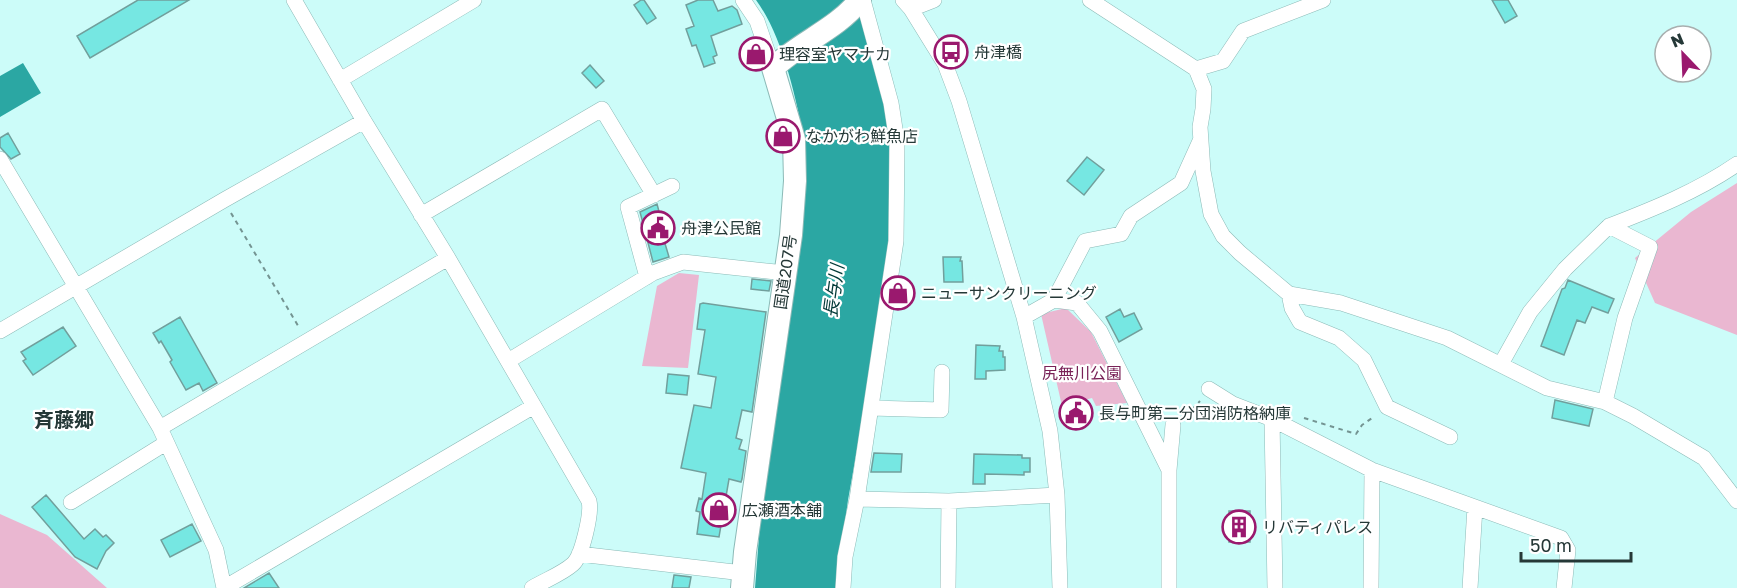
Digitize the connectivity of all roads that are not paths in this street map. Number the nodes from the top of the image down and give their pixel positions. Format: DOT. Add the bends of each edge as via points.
graph roads {
  1 [pos="294,0"];
  2 [pos="474,0"];
  3 [pos="743,0"];
  4 [pos="933,0"];
  5 [pos="1090,0"];
  6 [pos="1323,0"];
  7 [pos="859,2"];
  8 [pos="907,4"];
  9 [pos="776,65"];
  10 [pos="1196,69"];
  11 [pos="340,80"];
  12 [pos="364,121"];
  13 [pos="1201,138"];
  14 [pos="0,159"];
  15 [pos="1737,164"];
  16 [pos="672,186"];
  17 [pos="654,195"];
  18 [pos="422,214"];
  19 [pos="1609,226"];
  20 [pos="448,258"];
  21 [pos="785,273"];
  22 [pos="647,277"];
  23 [pos="76,288"];
  24 [pos="1289,294"];
  25 [pos="1054,300"];
  26 [pos="1024,317"];
  27 [pos="0,331"];
  28 [pos="508,361"];
  29 [pos="1501,364"];
  30 [pos="942,372"];
  31 [pos="1209,389"];
  32 [pos="1605,402"];
  33 [pos="534,406"];
  34 [pos="871,408"];
  35 [pos="1272,419"];
  36 [pos="1173,425"];
  37 [pos="160,428"];
  38 [pos="1450,437"];
  39 [pos="166,443"];
  40 [pos="1169,470"];
  41 [pos="1372,470"];
  42 [pos="1057,495"];
  43 [pos="857,499"];
  44 [pos="949,501"];
  45 [pos="1737,501"];
  46 [pos="72,502"];
  47 [pos="1475,507"];
  48 [pos="579,554"];
  49 [pos="743,580"];
  50 [pos="541,586"];
  51 [pos="224,588"];
  52 [pos="843,588"];
  53 [pos="948,588"];
  54 [pos="1060,588"];
  55 [pos="1169,588"];
  56 [pos="1275,588"];
  57 [pos="1371,588"];
  58 [pos="1470,588"];
  59 [pos="1564,588"];
  1 -- 11 [label="street"];
  2 -- 11 [label="street"];
  3 -- 9 [label="street"];
  4 -- 8 [label="street"];
  5 -- 10 [label="street"];
  6 -- 10 [label="street" via="1243,31 1223,61"];
  7 -- 9 [label="highway" via="837,23"];
  7 -- 34 [label="street" via="891,103 897,142 896,241"];
  8 -- 26 [label="street" via="945,64 959,101"];
  9 -- 21 [label="highway, 国道207号" via="794,139 795,181"];
  10 -- 13 [label="street" via="1204,89"];
  11 -- 12 [label="street"];
  12 -- 18 [label="street"];
  12 -- 23 [label="street"];
  13 -- 24 [label="street" via="1211,214 1222,236"];
  13 -- 25 [label="street" via="1181,183 1131,216 1121,234 1085,241"];
  14 -- 23 [label="street"];
  15 -- 19 [label="street" via="1654,208"];
  16 -- 17 [label="street"];
  17 -- 18 [label="street" via="602,109"];
  17 -- 22 [label="street" via="628,207"];
  18 -- 20 [label="street"];
  19 -- 29 [label="street" via="1565,269 1530,312"];
  19 -- 32 [label="street" via="1650,248 1625,318"];
  20 -- 28 [label="street"];
  20 -- 37 [label="street"];
  21 -- 22 [label="street" via="683,262"];
  21 -- 49 [label="highway, 国道207号"];
  22 -- 28 [label="street"];
  23 -- 27 [label="street"];
  23 -- 37 [label="street"];
  24 -- 29 [label="street" via="1341,303 1447,338"];
  24 -- 38 [label="street" via="1300,322 1339,338 1364,360 1387,407"];
  25 -- 26 [label="street"];
  25 -- 40 [label="street" via="1077,303 1100,331"];
  26 -- 42 [label="street" via="1050,431"];
  28 -- 33 [label="street"];
  29 -- 32 [label="street" via="1547,388"];
  30 -- 34 [label="street" via="941,410"];
  31 -- 35 [label="street" via="1233,404"];
  32 -- 45 [label="street" via="1704,458"];
  33 -- 48 [label="street" via="589,501 591,508"];
  33 -- 51 [label="street"];
  34 -- 43 [label="street"];
  35 -- 41 [label="street"];
  35 -- 56 [label="street"];
  36 -- 40 [label="street"];
  37 -- 39 [label="street"];
  39 -- 46 [label="street"];
  39 -- 51 [label="street" via="216,550"];
  40 -- 55 [label="street"];
  41 -- 47 [label="street"];
  41 -- 57 [label="street"];
  42 -- 44 [label="street"];
  42 -- 54 [label="street"];
  43 -- 44 [label="street"];
  43 -- 52 [label="street"];
  44 -- 53 [label="street"];
  47 -- 58 [label="street"];
  47 -- 59 [label="street" via="1561,538 1568,550"];
  48 -- 49 [label="street"];
  48 -- 50 [label="street" via="575,563"];
}
